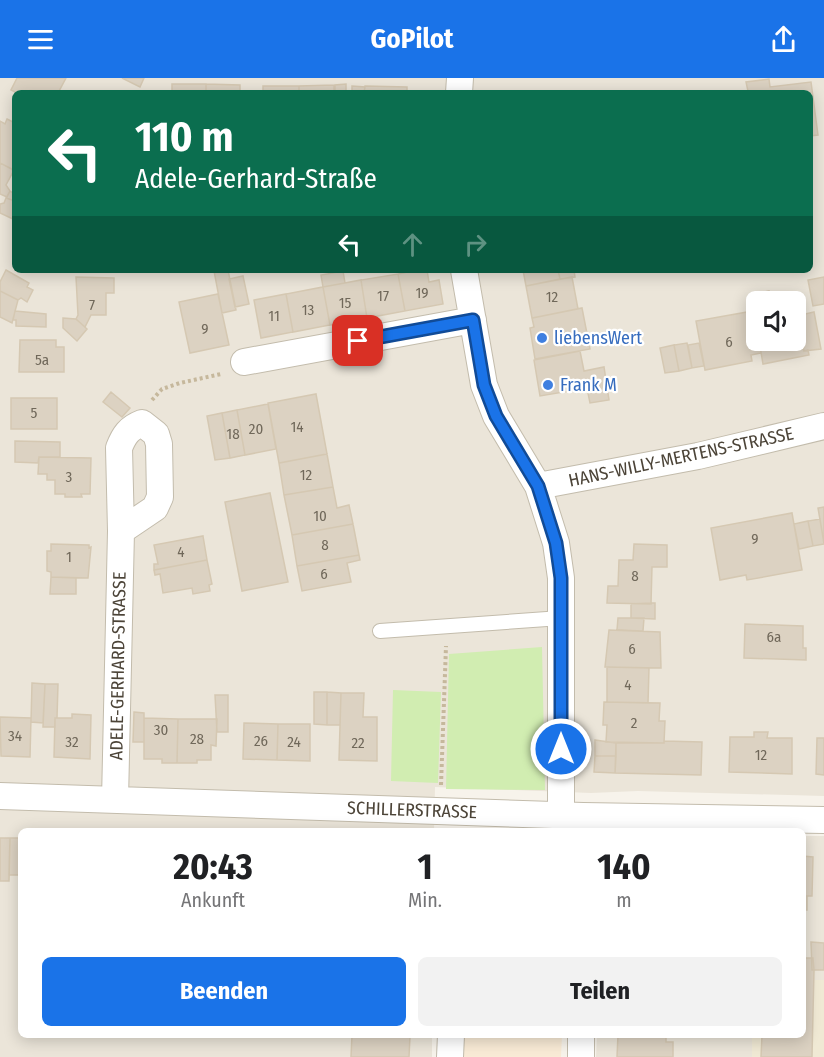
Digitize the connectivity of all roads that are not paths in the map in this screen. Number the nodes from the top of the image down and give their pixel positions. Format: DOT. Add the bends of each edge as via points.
graph roads {
  1 [pos="465,273"];
  2 [pos="473,320"];
  3 [pos="244,362"];
  4 [pos="824,426"];
  5 [pos="538,486"];
  6 [pos="121,531"];
  7 [pos="561,618"];
  8 [pos="380,631"];
  9 [pos="0,796"];
  10 [pos="115,800"];
  11 [pos="451,817"];
  12 [pos="824,820"];
  13 [pos="576,821"];
  14 [pos="451,1038"];
  15 [pos="581,1038"];
  16 [pos="450,1057"];
  17 [pos="581,1057"];
  1 -- 2 [label="street"];
  2 -- 3 [label="street"];
  2 -- 5 [label="street" via="484,385 496,416"];
  4 -- 5 [label="street, HANS-WILLY-MERTENS-STRASSE" via="698,456"];
  5 -- 7 [label="street" via="556,543"];
  6 -- 6 [label="street, ADELE-GERHARD-STRASSE" via="120,448 129,430 142,423 156,434 159,444 160,497 155,508"];
  6 -- 10 [label="street, ADELE-GERHARD-STRASSE"];
  7 -- 8 [label="lane"];
  7 -- 13 [label="street"];
  9 -- 10 [label="street, SCHILLERSTRASSE"];
  10 -- 11 [label="street, SCHILLERSTRASSE"];
  11 -- 13 [label="street, SCHILLERSTRASSE"];
  12 -- 13 [label="street, SCHILLERSTRASSE"];
  14 -- 16 [label="street"];
  15 -- 17 [label="street"];
}
